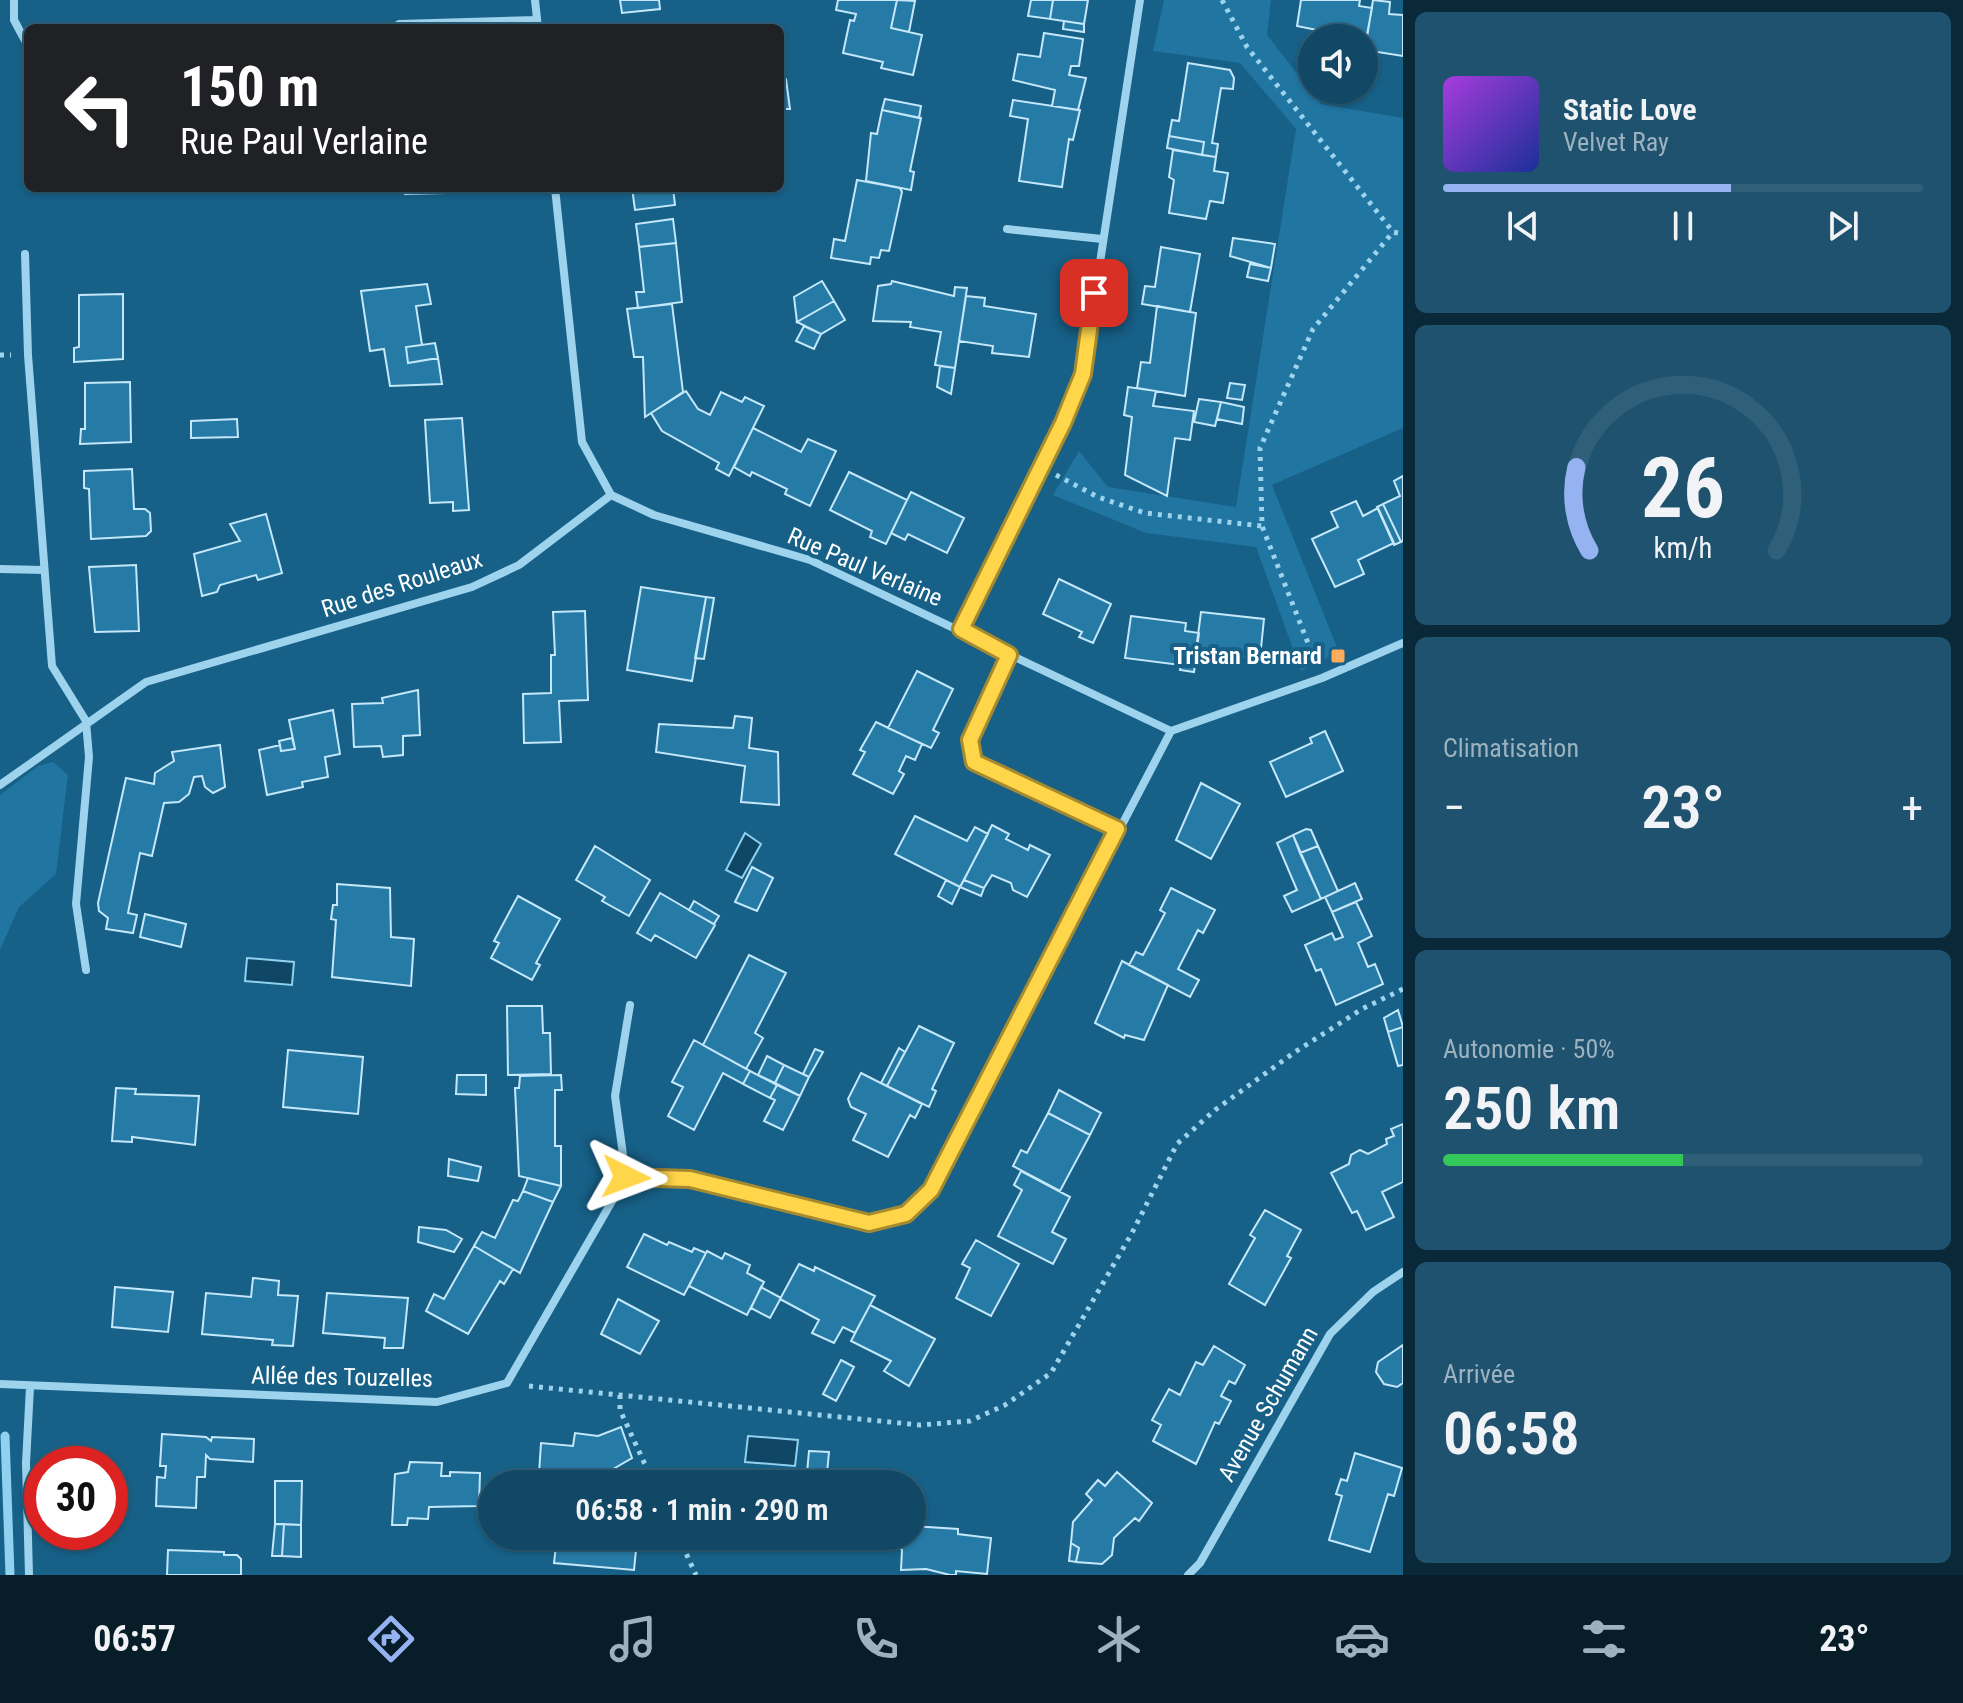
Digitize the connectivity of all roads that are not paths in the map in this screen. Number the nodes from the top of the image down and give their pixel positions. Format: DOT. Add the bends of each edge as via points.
graph roads {
  1 [pos="14,0"];
  2 [pos="535,0"];
  3 [pos="1140,0"];
  4 [pos="399,24"];
  5 [pos="538,24"];
  6 [pos="24,39"];
  7 [pos="555,192"];
  8 [pos="1007,229"];
  9 [pos="1102,239"];
  10 [pos="25,254"];
  11 [pos="611,495"];
  12 [pos="0,569"];
  13 [pos="44,570"];
  14 [pos="961,629"];
  15 [pos="1403,643"];
  16 [pos="1009,655"];
  17 [pos="86,721"];
  18 [pos="1171,731"];
  19 [pos="0,785"];
  20 [pos="1117,829"];
  21 [pos="86,970"];
  22 [pos="630,1005"];
  23 [pos="626,1177"];
  24 [pos="1403,1272"];
  25 [pos="0,1384"];
  26 [pos="30,1387"];
  27 [pos="29,1575"];
  28 [pos="1188,1575"];
  1 -- 6 [label="street" via="14,20"];
  2 -- 5 [label="street"];
  3 -- 9 [label="street"];
  4 -- 5 [label="street"];
  7 -- 11 [label="street" via="582,442"];
  8 -- 9 [label="street"];
  9 -- 14 [label="street" via="1083,374"];
  10 -- 13 [label="street"];
  11 -- 14 [label="street, Rue Paul Verlaine" via="654,515 810,560"];
  11 -- 17 [label="street, Rue des Rouleaux" via="519,565 472,587 146,682"];
  12 -- 13 [label="street"];
  13 -- 17 [label="street" via="52,666"];
  14 -- 16 [label="street, Rue Paul Verlaine"];
  15 -- 18 [label="street"];
  16 -- 18 [label="street, Rue Paul Verlaine"];
  16 -- 20 [label="lane" via="970,740 974,762"];
  17 -- 19 [label="street, Rue des Rouleaux"];
  17 -- 21 [label="street" via="89,757 76,904"];
  18 -- 20 [label="street"];
  20 -- 23 [label="street" via="931,1190 906,1214 869,1223 690,1179"];
  22 -- 23 [label="street" via="615,1096"];
  23 -- 26 [label="street, Allée des Touzelles" via="507,1383 437,1402"];
  24 -- 28 [label="street, Avenue Schumann" via="1373,1292 1330,1334 1200,1563"];
  25 -- 26 [label="street, Allée des Touzelles"];
  26 -- 27 [label="street"];
}
